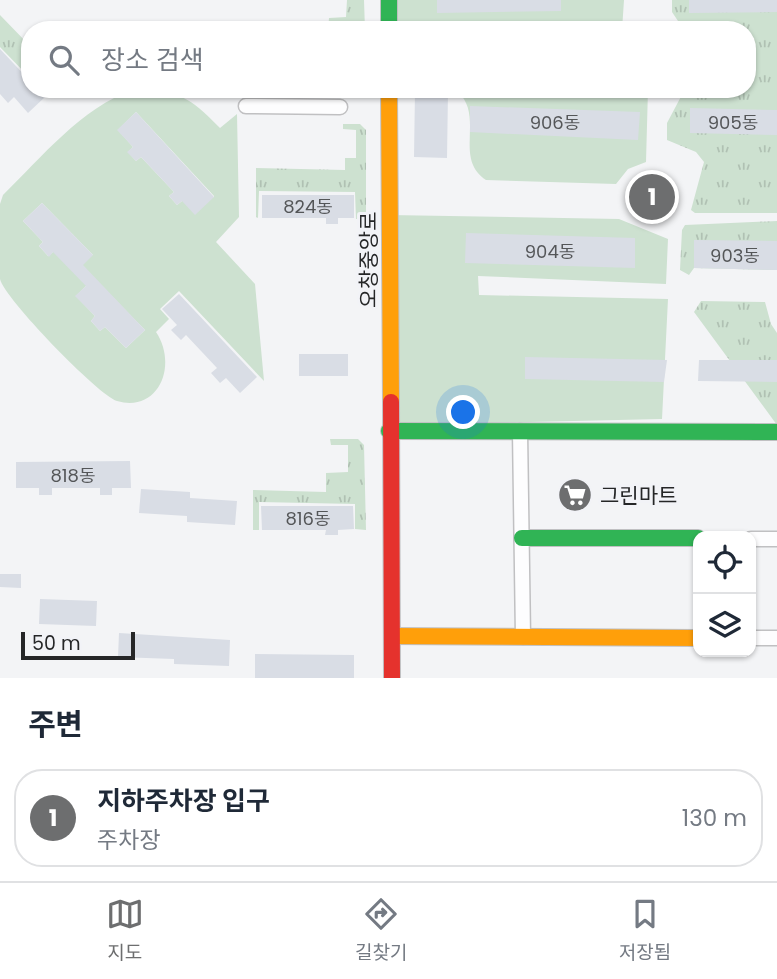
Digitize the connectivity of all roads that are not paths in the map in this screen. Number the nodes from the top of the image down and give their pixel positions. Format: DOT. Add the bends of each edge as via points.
graph roads {
  1 [pos="389,0"];
  2 [pos="389,21"];
  3 [pos="390,98"];
  4 [pos="246,106"];
  5 [pos="340,107"];
  6 [pos="389,431"];
  7 [pos="520,431"];
  8 [pos="777,432"];
  9 [pos="522,538"];
  10 [pos="693,538"];
  11 [pos="756,538"];
  12 [pos="777,539"];
  13 [pos="392,636"];
  14 [pos="523,637"];
  15 [pos="693,638"];
  16 [pos="756,638"];
  17 [pos="777,638"];
  18 [pos="392,678"];
  1 -- 2 [label="street"];
  3 -- 6 [label="street, 오창중앙로"];
  4 -- 5 [label="street"];
  6 -- 7 [label="street"];
  6 -- 13 [label="street, 오창중앙로"];
  7 -- 8 [label="street"];
  7 -- 9 [label="street"];
  9 -- 10 [label="street"];
  9 -- 14 [label="street"];
  11 -- 12 [label="street"];
  13 -- 14 [label="street"];
  13 -- 18 [label="street, 오창중앙로"];
  14 -- 15 [label="street"];
  16 -- 17 [label="street"];
}
